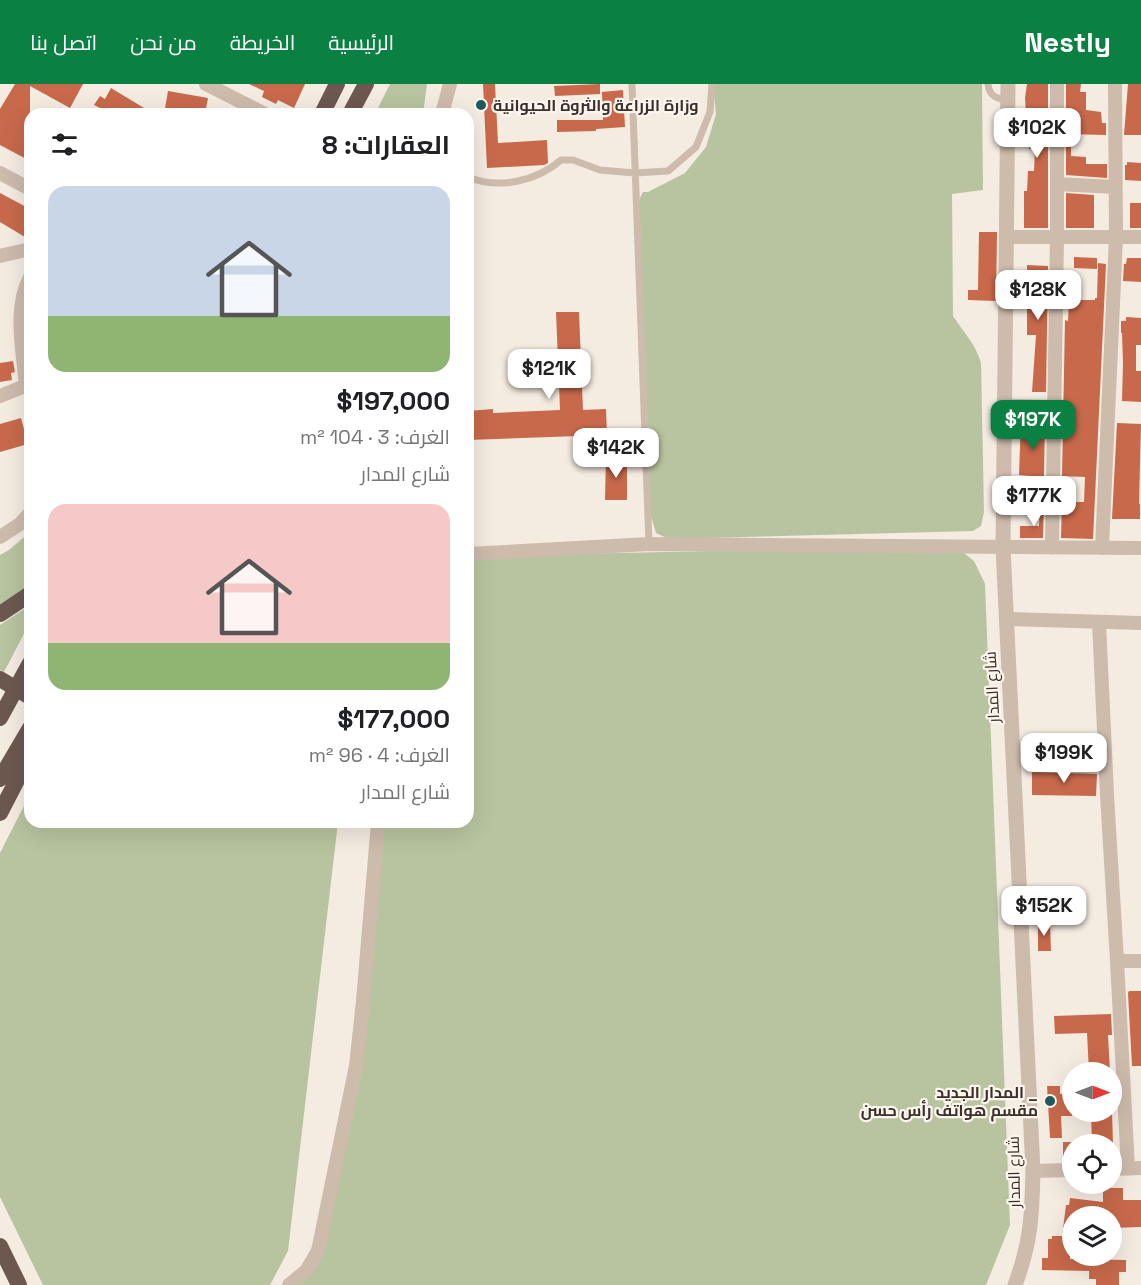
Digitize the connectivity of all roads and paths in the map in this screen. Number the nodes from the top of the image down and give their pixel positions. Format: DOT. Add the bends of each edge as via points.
graph roads {
  1 [pos="206,84"];
  2 [pos="337,84"];
  3 [pos="366,84"];
  4 [pos="450,84"];
  5 [pos="632,84"];
  6 [pos="712,84"];
  7 [pos="988,84"];
  8 [pos="1008,84"];
  9 [pos="1057,84"];
  10 [pos="1115,84"];
  11 [pos="1008,100"];
  12 [pos="254,108"];
  13 [pos="325,108"];
  14 [pos="353,108"];
  15 [pos="444,108"];
  16 [pos="0,173"];
  17 [pos="635,173"];
  18 [pos="474,180"];
  19 [pos="1057,184"];
  20 [pos="24,186"];
  21 [pos="1115,187"];
  22 [pos="1007,237"];
  23 [pos="1058,237"];
  24 [pos="1116,237"];
  25 [pos="1141,237"];
  26 [pos="24,250"];
  27 [pos="0,256"];
  28 [pos="24,291"];
  29 [pos="24,345"];
  30 [pos="24,387"];
  31 [pos="0,396"];
  32 [pos="1005,406"];
  33 [pos="1055,407"];
  34 [pos="24,520"];
  35 [pos="0,537"];
  36 [pos="649,544"];
  37 [pos="1003,548"];
  38 [pos="1052,548"];
  39 [pos="1102,548"];
  40 [pos="1141,548"];
  41 [pos="474,554"];
  42 [pos="24,598"];
  43 [pos="0,614"];
  44 [pos="1006,619"];
  45 [pos="1100,623"];
  46 [pos="1141,623"];
  47 [pos="0,679"];
  48 [pos="23,693"];
  49 [pos="0,718"];
  50 [pos="24,738"];
  51 [pos="24,767"];
  52 [pos="0,779"];
  53 [pos="0,813"];
  54 [pos="377,828"];
  55 [pos="1117,961"];
  56 [pos="1141,961"];
  57 [pos="1135,1168"];
  58 [pos="1062,1170"];
  59 [pos="1033,1171"];
  60 [pos="0,1246"];
  61 [pos="19,1285"];
  62 [pos="289,1285"];
  63 [pos="1015,1285"];
  1 -- 12 [label="street"];
  2 -- 13 [label="highway"];
  3 -- 14 [label="highway"];
  4 -- 15 [label="street"];
  5 -- 17 [label="lane"];
  6 -- 17 [label="lane" via="710,112 696,147 668,171"];
  7 -- 11 [label="lane" via="993,95"];
  8 -- 11 [label="street, شارع المدار"];
  9 -- 19 [label="street"];
  10 -- 21 [label="street"];
  11 -- 22 [label="street, شارع المدار"];
  16 -- 20 [label="street"];
  17 -- 18 [label="lane" via="600,170 561,160 528,180 501,183"];
  17 -- 36 [label="lane"];
  19 -- 21 [label="street"];
  19 -- 23 [label="street"];
  21 -- 24 [label="street"];
  22 -- 23 [label="street"];
  22 -- 32 [label="street, شارع المدار"];
  23 -- 24 [label="street"];
  23 -- 33 [label="street"];
  24 -- 25 [label="street"];
  24 -- 39 [label="street"];
  26 -- 27 [label="street"];
  28 -- 29 [label="street" via="20,305"];
  30 -- 31 [label="street"];
  32 -- 33 [label="street"];
  32 -- 37 [label="street, شارع المدار"];
  33 -- 38 [label="street"];
  34 -- 35 [label="street"];
  36 -- 37 [label="street"];
  36 -- 41 [label="street"];
  37 -- 38 [label="street"];
  37 -- 44 [label="street, شارع المدار"];
  38 -- 39 [label="street"];
  39 -- 40 [label="street"];
  42 -- 43 [label="highway"];
  44 -- 45 [label="street"];
  44 -- 59 [label="street, شارع المدار"];
  45 -- 46 [label="street"];
  45 -- 55 [label="street"];
  47 -- 48 [label="highway"];
  48 -- 49 [label="highway"];
  50 -- 52 [label="highway"];
  51 -- 53 [label="highway"];
  54 -- 62 [label="street" via="356,1066 318,1251 306,1271"];
  55 -- 56 [label="street"];
  55 -- 57 [label="street"];
  58 -- 59 [label="street"];
  59 -- 63 [label="street, شارع المدار" via="1029,1244"];
  60 -- 61 [label="highway"];
}
